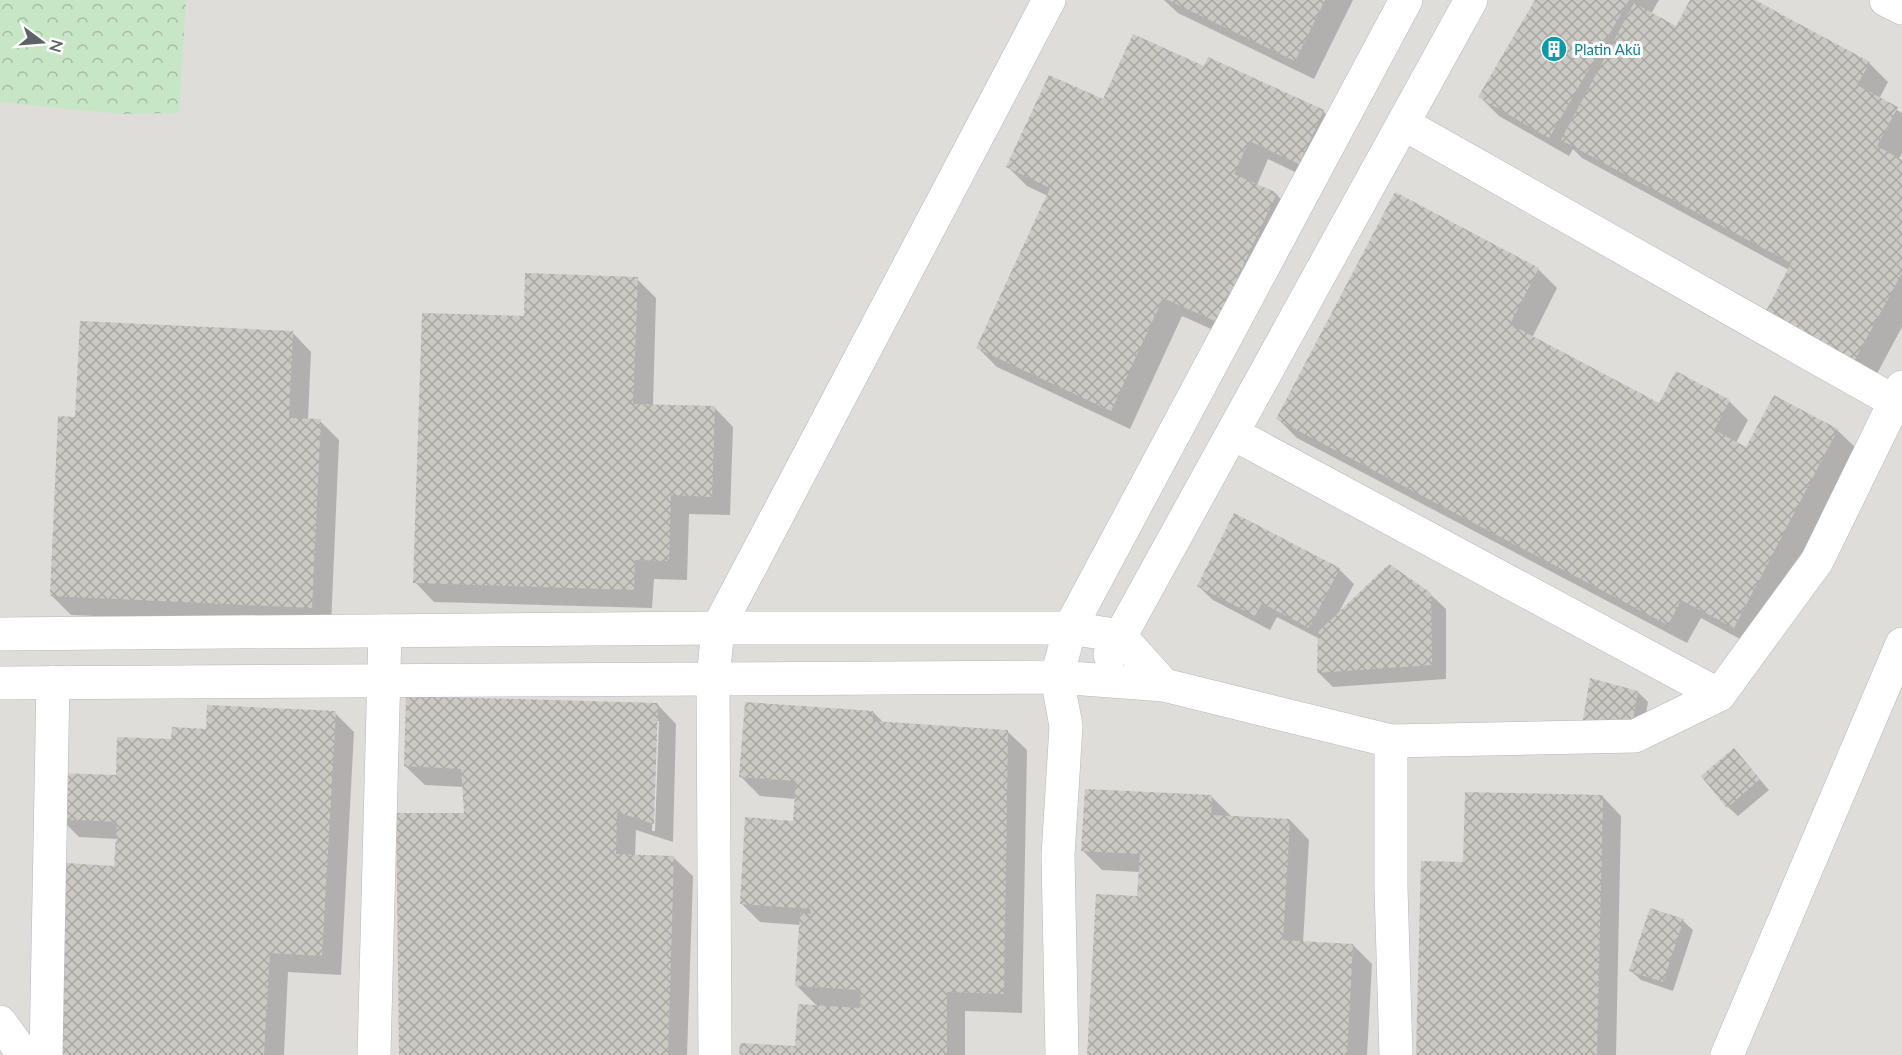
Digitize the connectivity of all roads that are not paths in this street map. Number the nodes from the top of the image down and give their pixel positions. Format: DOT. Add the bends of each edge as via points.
graph roads {
  1 [pos="1049,0"];
  2 [pos="1406,0"];
  3 [pos="1472,0"];
  4 [pos="1886,0"];
  5 [pos="1902,8"];
  6 [pos="1404,124"];
  7 [pos="1898,395"];
  8 [pos="1234,435"];
  9 [pos="717,628"];
  10 [pos="1070,628"];
  11 [pos="385,631"];
  12 [pos="0,634"];
  13 [pos="1120,636"];
  14 [pos="1902,644"];
  15 [pos="1057,677"];
  16 [pos="713,679"];
  17 [pos="1098,679"];
  18 [pos="383,681"];
  19 [pos="53,682"];
  20 [pos="0,683"];
  21 [pos="1164,685"];
  22 [pos="1719,695"];
  23 [pos="1066,726"];
  24 [pos="1391,741"];
  25 [pos="0,1022"];
  26 [pos="24,1055"];
  27 [pos="46,1055"];
  28 [pos="374,1055"];
  29 [pos="715,1055"];
  30 [pos="1062,1055"];
  31 [pos="1396,1055"];
  32 [pos="1727,1055"];
  1 -- 9 [label="street"];
  2 -- 10 [label="street"];
  3 -- 6 [label="street"];
  4 -- 5 [label="street"];
  6 -- 7 [label="street"];
  6 -- 8 [label="street"];
  7 -- 22 [label="street" via="1817,561"];
  8 -- 13 [label="street"];
  8 -- 22 [label="street"];
  9 -- 10 [label="street"];
  9 -- 11 [label="street"];
  9 -- 16 [label="street"];
  10 -- 13 [label="street"];
  10 -- 15 [label="street"];
  11 -- 12 [label="street"];
  11 -- 18 [label="street"];
  13 -- 17 [label="street"];
  13 -- 21 [label="street"];
  14 -- 32 [label="street"];
  15 -- 16 [label="street"];
  15 -- 17 [label="street"];
  15 -- 23 [label="street"];
  16 -- 18 [label="street"];
  16 -- 29 [label="street"];
  17 -- 21 [label="street"];
  17 -- 23 [label="street"];
  18 -- 19 [label="street"];
  18 -- 28 [label="street"];
  19 -- 20 [label="street"];
  19 -- 27 [label="street"];
  21 -- 24 [label="street"];
  22 -- 24 [label="street" via="1635,736"];
  23 -- 30 [label="street" via="1058,855"];
  24 -- 31 [label="street"];
  25 -- 26 [label="street"];
}
